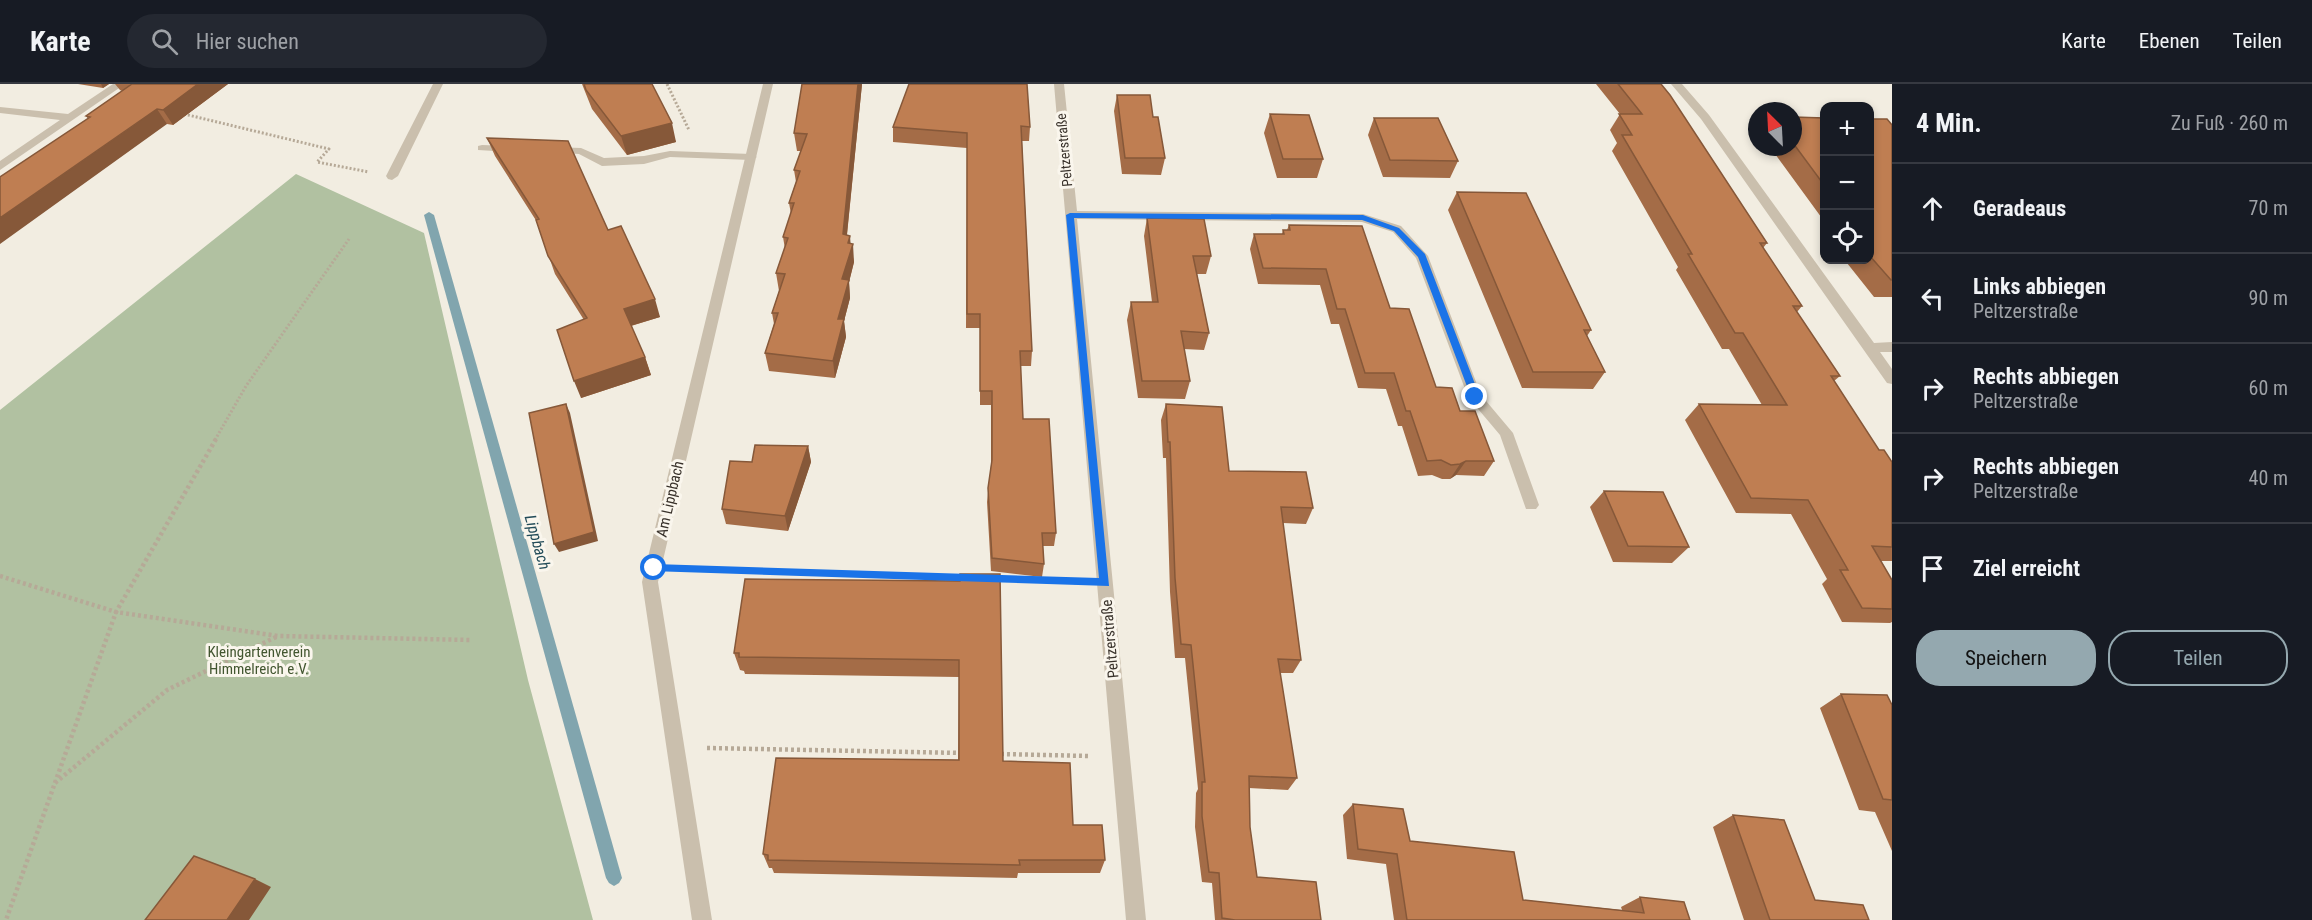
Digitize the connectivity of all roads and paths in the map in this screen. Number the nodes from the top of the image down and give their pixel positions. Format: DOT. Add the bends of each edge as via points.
graph roads {
  1 [pos="120,84"];
  2 [pos="438,84"];
  3 [pos="667,84"];
  4 [pos="768,84"];
  5 [pos="1059,84"];
  6 [pos="1676,84"];
  7 [pos="0,110"];
  8 [pos="183,114"];
  9 [pos="70,118"];
  10 [pos="482,148"];
  11 [pos="701,155"];
  12 [pos="751,157"];
  13 [pos="0,166"];
  14 [pos="392,176"];
  15 [pos="1070,215"];
  16 [pos="349,239"];
  17 [pos="1892,347"];
  18 [pos="1871,348"];
  19 [pos="1892,379"];
  20 [pos="1531,505"];
  21 [pos="654,568"];
  22 [pos="0,576"];
  23 [pos="974,579"];
  24 [pos="986,579"];
  25 [pos="1105,583"];
  26 [pos="116,612"];
  27 [pos="278,636"];
  28 [pos="472,640"];
  29 [pos="676,748"];
  30 [pos="969,753"];
  31 [pos="992,754"];
  32 [pos="1121,757"];
  33 [pos="55,783"];
  34 [pos="6,920"];
  35 [pos="702,920"];
  36 [pos="1136,920"];
  1 -- 9 [label="street"];
  2 -- 14 [label="street"];
  3 -- 11 [label="path"];
  4 -- 12 [label="street, Am Lippbach"];
  5 -- 15 [label="street, Peltzerstraße"];
  6 -- 18 [label="street" via="1705,117"];
  7 -- 9 [label="street"];
  8 -- 14 [label="path" via="329,149 317,162"];
  9 -- 13 [label="street"];
  10 -- 11 [label="street" via="581,151 602,162 670,154"];
  11 -- 12 [label="street"];
  12 -- 21 [label="street, Am Lippbach"];
  15 -- 20 [label="street" via="1363,218 1397,229 1422,256 1475,397 1506,433"];
  15 -- 25 [label="street, Peltzerstraße"];
  16 -- 26 [label="path" via="246,386"];
  17 -- 18 [label="street"];
  18 -- 19 [label="street"];
  21 -- 23 [label="path"];
  21 -- 29 [label="street, Am Lippbach" via="650,582"];
  22 -- 26 [label="path"];
  24 -- 25 [label="path"];
  25 -- 32 [label="street, Peltzerstraße"];
  26 -- 27 [label="path"];
  26 -- 33 [label="path"];
  27 -- 28 [label="path"];
  27 -- 33 [label="path" via="167,690"];
  29 -- 30 [label="path"];
  29 -- 35 [label="street, Am Lippbach"];
  31 -- 32 [label="path"];
  32 -- 36 [label="street, Peltzerstraße"];
  33 -- 34 [label="path"];
}
